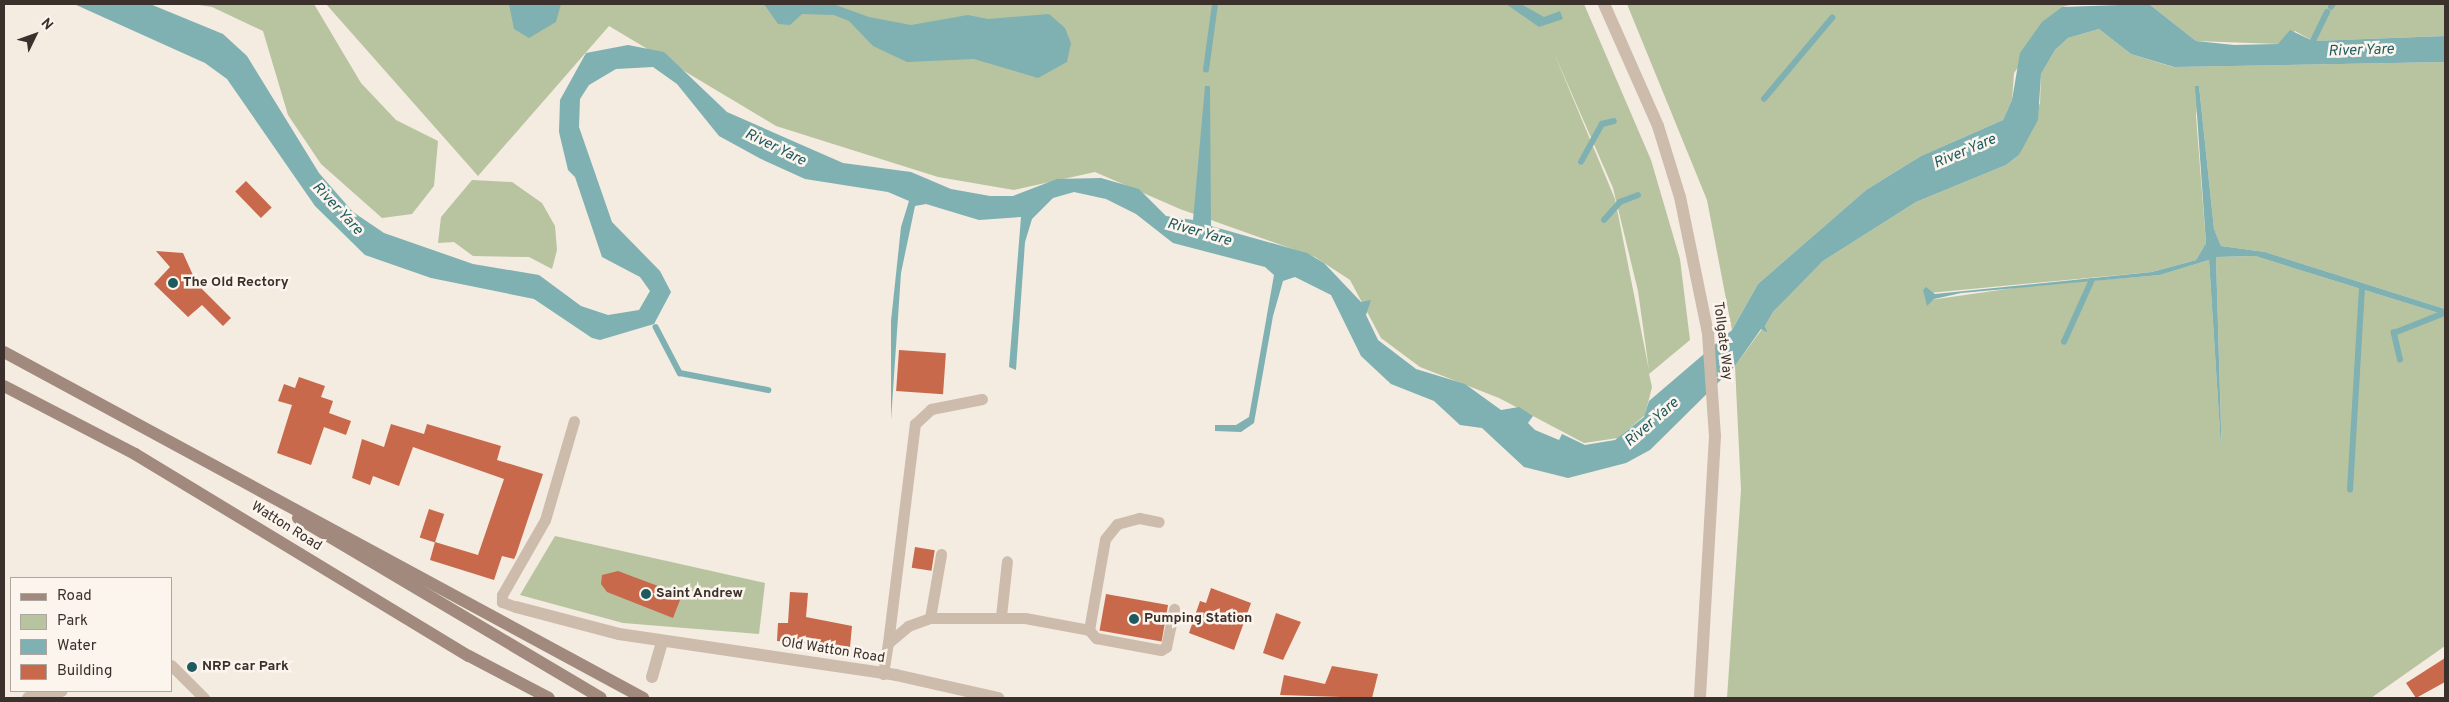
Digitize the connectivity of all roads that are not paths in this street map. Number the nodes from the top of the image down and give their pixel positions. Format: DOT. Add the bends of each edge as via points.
graph roads {
  1 [pos="1604,4"];
  2 [pos="4,352"];
  3 [pos="4,386"];
  4 [pos="982,399"];
  5 [pos="574,421"];
  6 [pos="221,471"];
  7 [pos="1159,522"];
  8 [pos="941,554"];
  9 [pos="1007,561"];
  10 [pos="516,607"];
  11 [pos="1174,609"];
  12 [pos="1001,616"];
  13 [pos="930,618"];
  14 [pos="1089,630"];
  15 [pos="662,642"];
  16 [pos="888,643"];
  17 [pos="172,666"];
  18 [pos="883,674"];
  19 [pos="652,677"];
  20 [pos="57,692"];
  21 [pos="31,698"];
  22 [pos="204,698"];
  23 [pos="548,698"];
  24 [pos="600,698"];
  25 [pos="643,698"];
  26 [pos="998,698"];
  27 [pos="1700,698"];
  1 -- 27 [label="street, Tollgate Way" via="1658,126 1678,188 1708,334 1715,436"];
  2 -- 6 [label="main road, Watton Road"];
  3 -- 23 [label="main road, Watton Road" via="134,454 470,656"];
  4 -- 16 [label="lane" via="931,409 915,424"];
  5 -- 10 [label="lane" via="541,528 502,595 502,602"];
  6 -- 24 [label="main road, Watton Road"];
  6 -- 25 [label="main road, Watton Road"];
  7 -- 14 [label="lane" via="1139,518 1117,524 1105,539"];
  8 -- 13 [label="lane"];
  9 -- 12 [label="lane"];
  10 -- 15 [label="street, Old Watton Road"];
  11 -- 14 [label="lane" via="1166,647 1161,650 1096,638"];
  12 -- 13 [label="lane"];
  12 -- 14 [label="lane"];
  13 -- 16 [label="lane" via="908,626"];
  15 -- 18 [label="street, Old Watton Road"];
  15 -- 19 [label="street"];
  16 -- 18 [label="lane"];
  17 -- 22 [label="lane"];
  18 -- 26 [label="street, Old Watton Road"];
  20 -- 21 [label="lane"];
}
